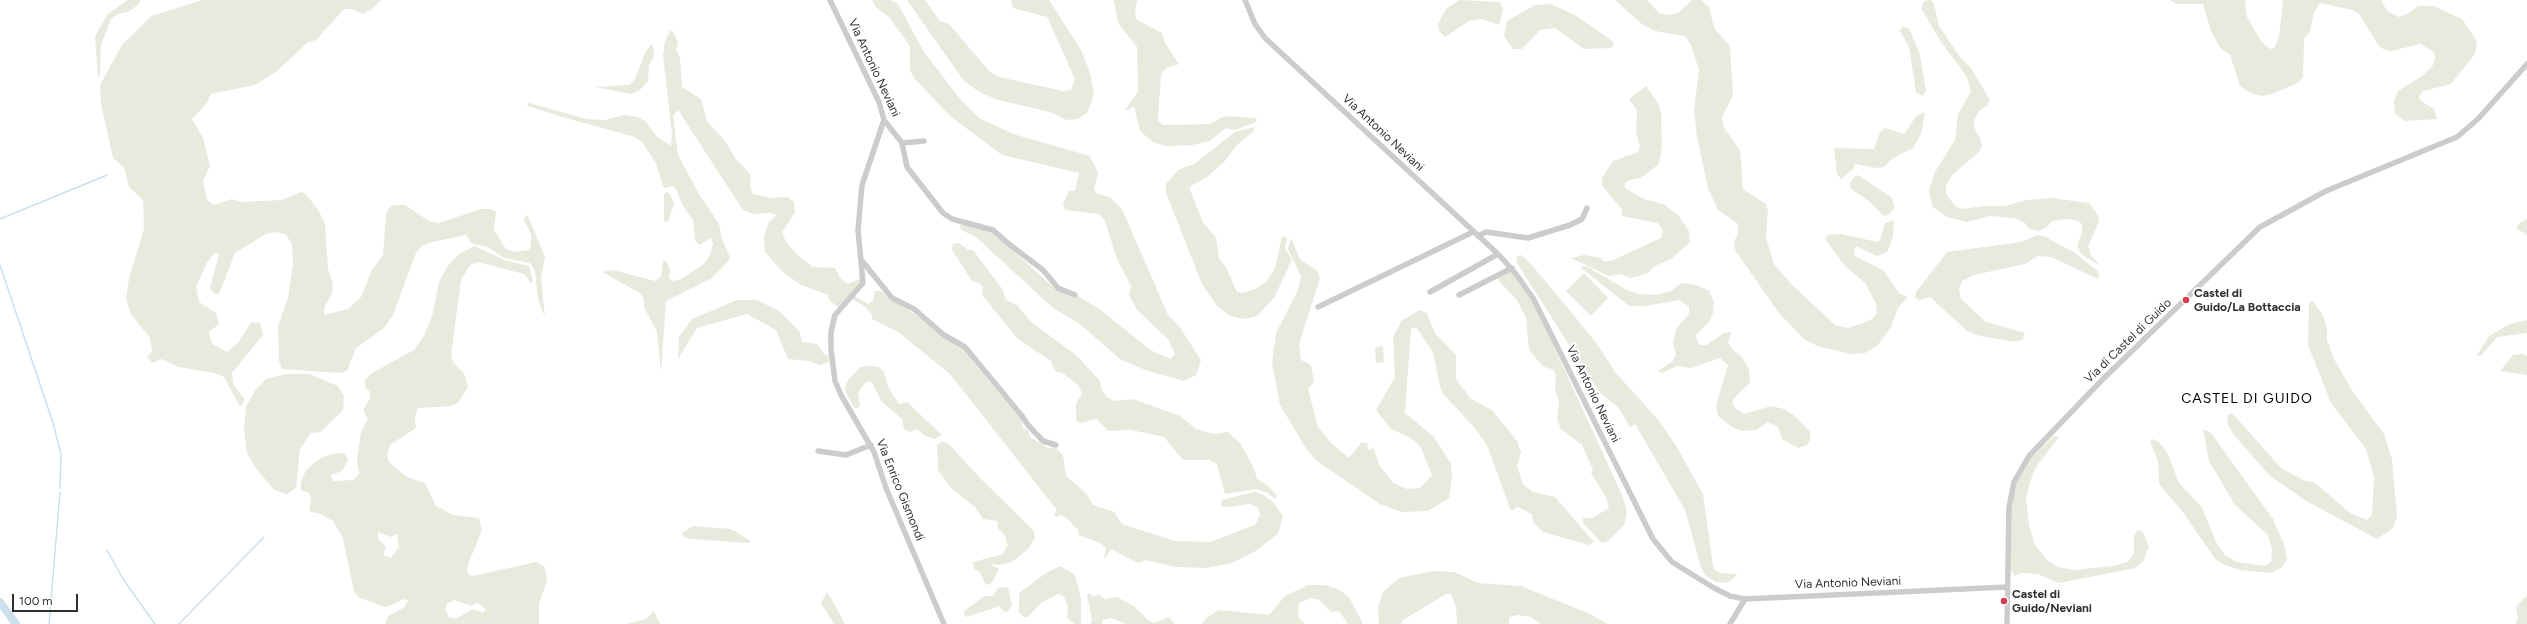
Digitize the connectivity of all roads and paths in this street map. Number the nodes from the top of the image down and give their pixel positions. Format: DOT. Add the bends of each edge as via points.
graph roads {
  1 [pos="830,0"];
  2 [pos="1245,0"];
  3 [pos="2527,64"];
  4 [pos="884,120"];
  5 [pos="924,141"];
  6 [pos="902,143"];
  7 [pos="1587,208"];
  8 [pos="1474,232"];
  9 [pos="1478,236"];
  10 [pos="1498,254"];
  11 [pos="862,262"];
  12 [pos="1512,268"];
  13 [pos="1430,292"];
  14 [pos="1075,295"];
  15 [pos="1459,295"];
  16 [pos="1318,307"];
  17 [pos="871,445"];
  18 [pos="1056,445"];
  19 [pos="818,451"];
  20 [pos="2007,587"];
  21 [pos="1745,599"];
  22 [pos="944,624"];
  23 [pos="1730,624"];
  24 [pos="2007,624"];
  1 -- 4 [label="street, Via Antonio Neviani" via="879,102"];
  2 -- 8 [label="street, Via Antonio Neviani" via="1264,38"];
  3 -- 20 [label="street, Via di Castel di Guido" via="2478,119 2457,137 2326,191 2260,227 2102,380 2029,456 2015,478 2008,518"];
  4 -- 6 [label="street, Via Antonio Neviani"];
  4 -- 11 [label="street, Via Enrico Gismondi" via="862,185 858,230"];
  5 -- 6 [label="street"];
  6 -- 14 [label="street" via="907,167 943,213 952,219 993,230 1043,270 1058,288"];
  7 -- 9 [label="street" via="1582,219 1528,238 1486,232"];
  8 -- 9 [label="street, Via Antonio Neviani"];
  8 -- 16 [label="street"];
  9 -- 10 [label="street, Via Antonio Neviani"];
  10 -- 12 [label="street, Via Antonio Neviani"];
  10 -- 13 [label="street"];
  11 -- 17 [label="street, Via Enrico Gismondi" via="863,284 835,315 831,346 836,381 841,395"];
  11 -- 18 [label="street" via="892,298 914,309 944,335 965,347 1018,410 1028,426 1043,441"];
  12 -- 15 [label="street"];
  12 -- 21 [label="street, Via Antonio Neviani" via="1534,298 1660,549 1672,562 1702,581 1730,596"];
  17 -- 19 [label="street" via="846,455"];
  17 -- 22 [label="street, Via Enrico Gismondi" via="886,488"];
  20 -- 21 [label="street, Via Antonio Neviani"];
  20 -- 24 [label="street, Via di Castel di Guido"];
  21 -- 23 [label="street"];
}
